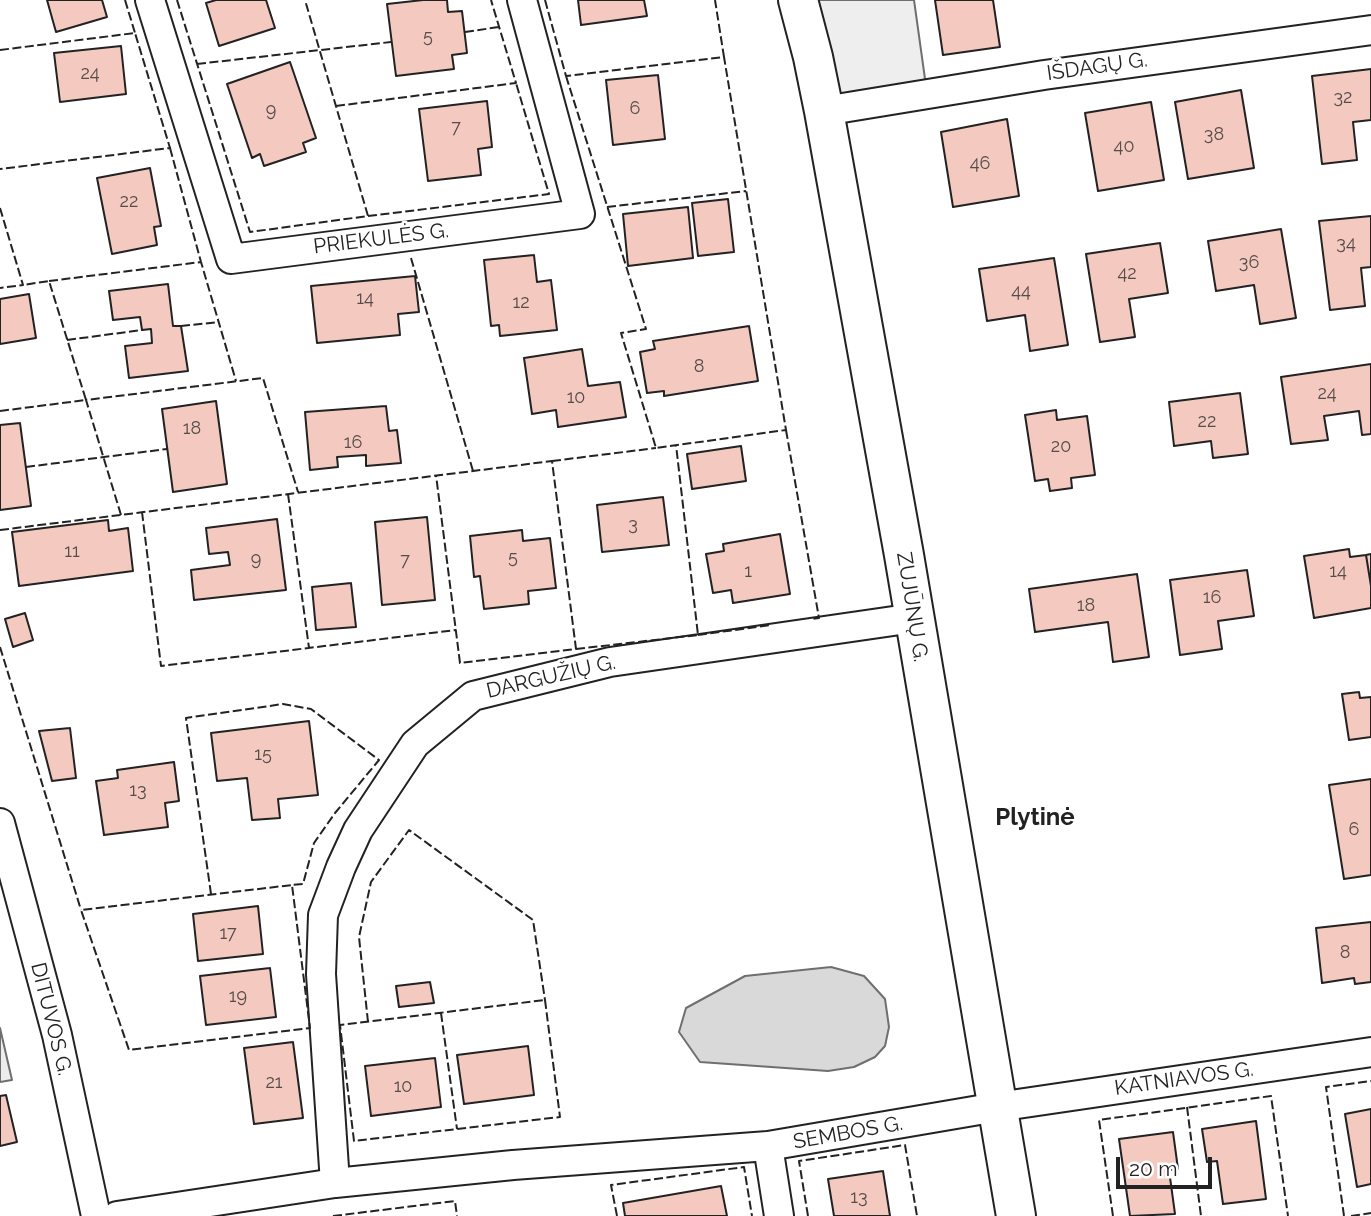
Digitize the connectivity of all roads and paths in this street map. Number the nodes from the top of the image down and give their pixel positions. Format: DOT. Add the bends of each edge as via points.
graph roads {
  1 [pos="150,0"];
  2 [pos="522,0"];
  3 [pos="798,0"];
  4 [pos="1371,30"];
  5 [pos="824,111"];
  6 [pos="914,618"];
  7 [pos="0,823"];
  8 [pos="1371,1052"];
  9 [pos="997,1107"];
  10 [pos="768,1146"];
  11 [pos="335,1183"];
  12 [pos="96,1216"];
  13 [pos="117,1216"];
  14 [pos="779,1216"];
  15 [pos="1016,1216"];
  1 -- 2 [label="street, PRIEKULĖS G." via="231,259 580,214"];
  3 -- 5 [label="main road, ZUJŪNŲ G."];
  4 -- 5 [label="street, IŠDAGŲ G."];
  5 -- 6 [label="main road, ZUJŪNŲ G."];
  6 -- 9 [label="main road, ZUJŪNŲ G."];
  6 -- 11 [label="street, DARGUŽIŲ G." via="610,662 473,696 415,744 358,830 323,915 321,974"];
  7 -- 12 [label="street, DITUVOS G." via="57,1035"];
  8 -- 9 [label="street, KATNIAVOS G."];
  9 -- 10 [label="street, SEMBOS G."];
  9 -- 15 [label="main road, ZUJŪNŲ G."];
  10 -- 11 [label="street"];
  10 -- 14 [label="street, SEMBOS G."];
  11 -- 13 [label="street"];
}
